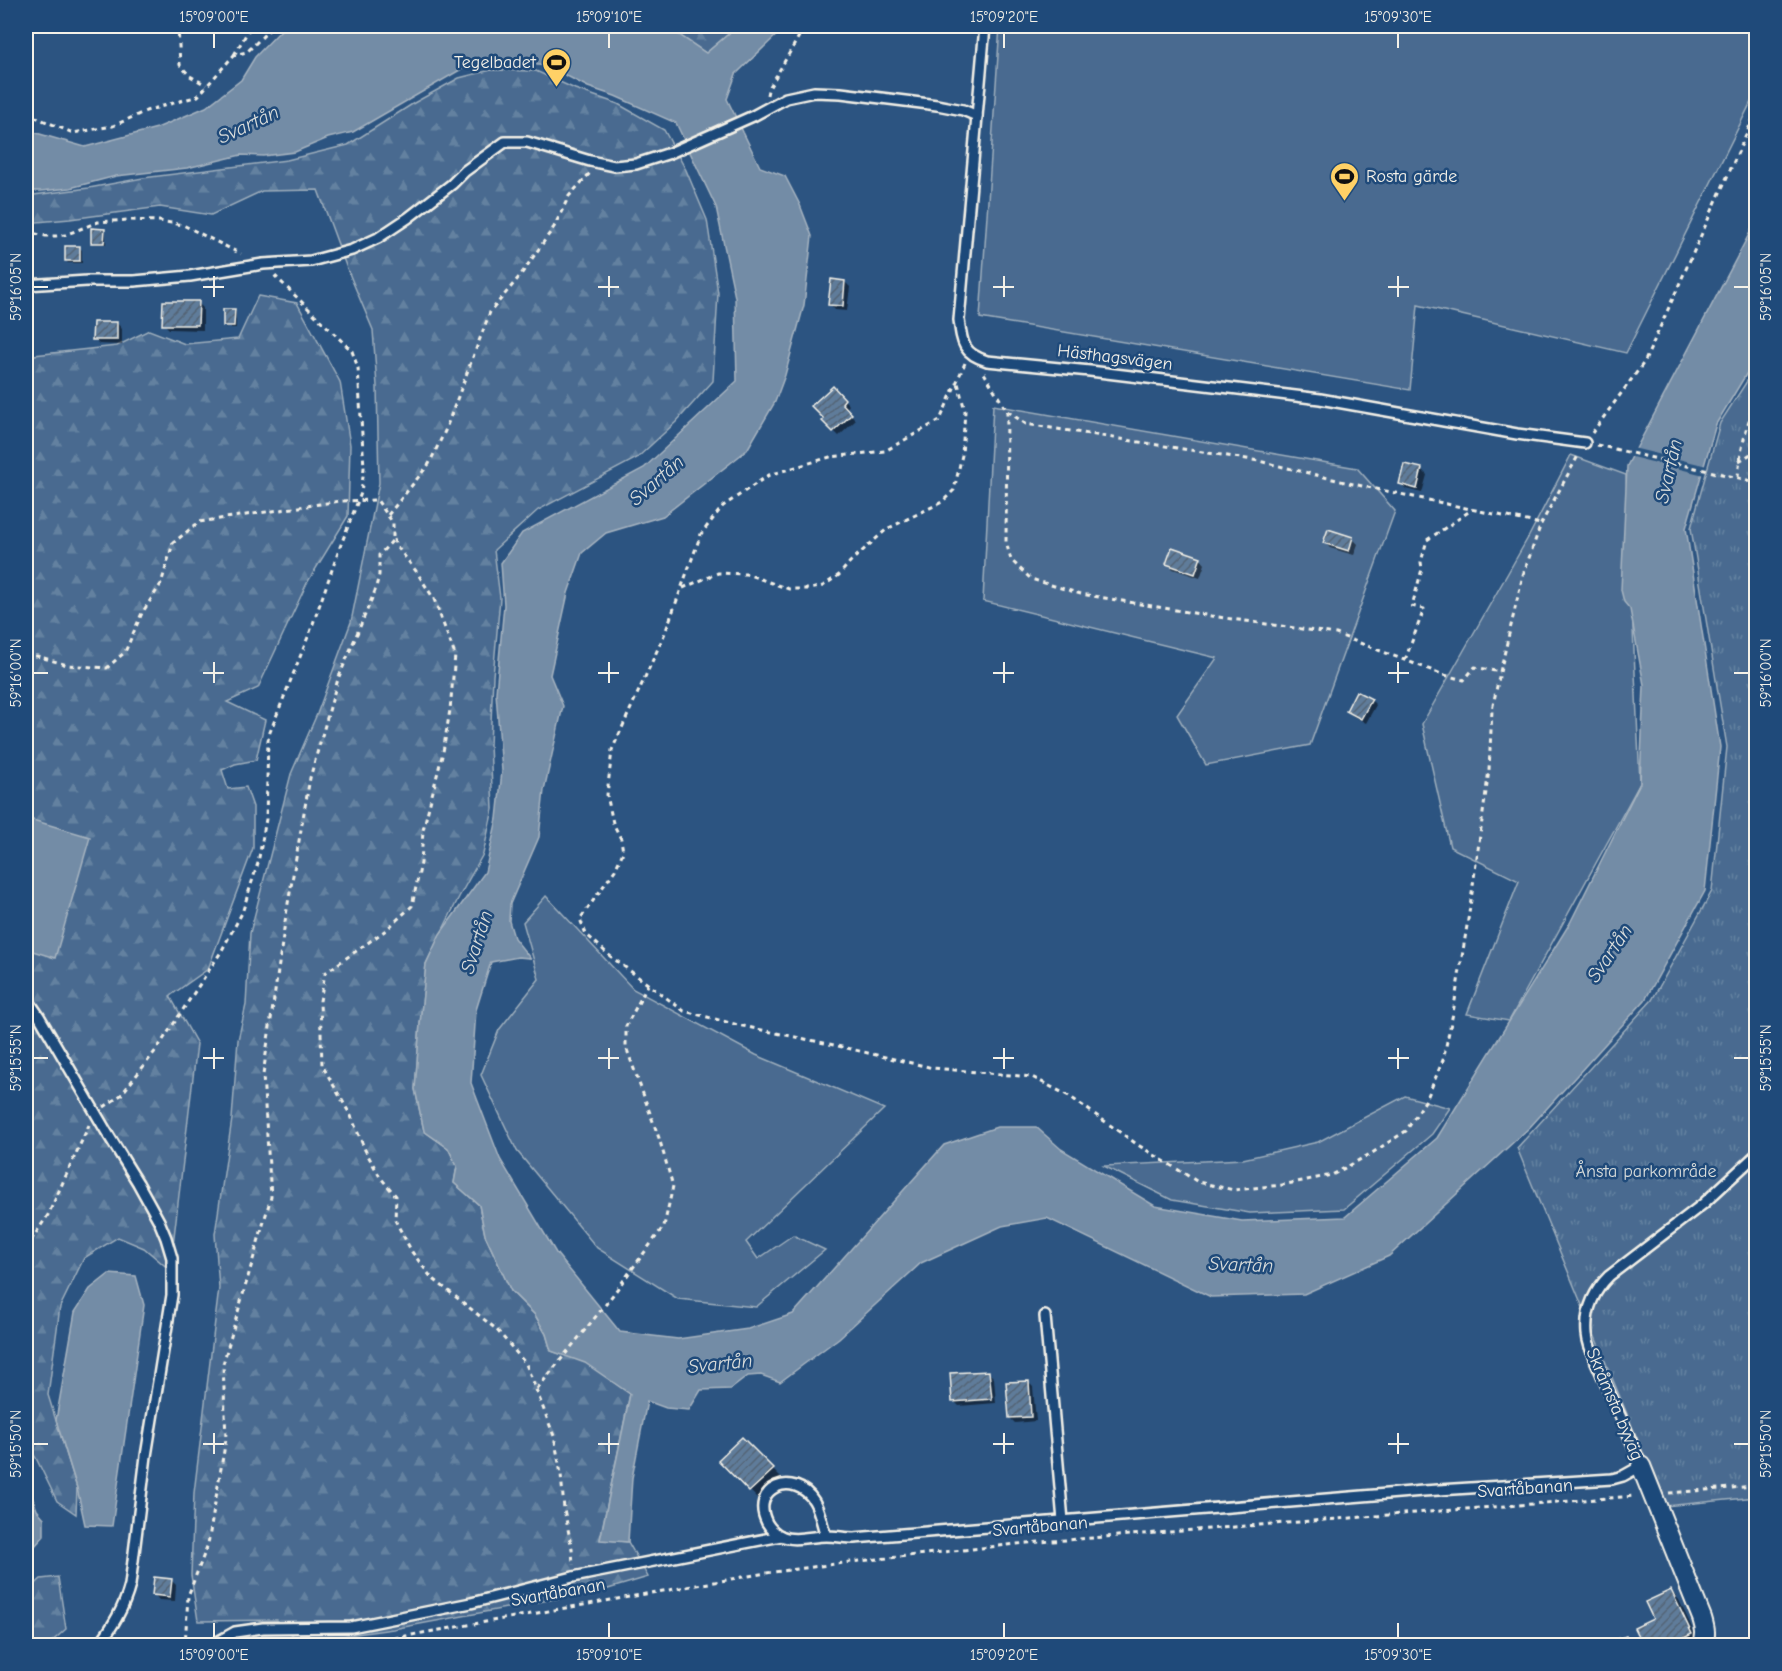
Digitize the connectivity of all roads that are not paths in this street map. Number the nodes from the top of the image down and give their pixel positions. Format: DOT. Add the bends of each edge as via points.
graph roads {
  1 [pos="985,26"];
  2 [pos="977,116"];
  3 [pos="26,285"];
  4 [pos="1585,443"];
  5 [pos="26,997"];
  6 [pos="1756,1155"];
  7 [pos="1045,1316"];
  8 [pos="1641,1466"];
  9 [pos="1063,1521"];
  10 [pos="781,1536"];
  11 [pos="826,1536"];
  12 [pos="98,1646"];
  13 [pos="210,1646"];
  14 [pos="333,1646"];
  15 [pos="384,1646"];
  16 [pos="1702,1646"];
  1 -- 2 [label="lane"];
  2 -- 3 [label="lane" via="937,105 814,92 786,98 670,153 636,164 614,166 527,142 505,142 431,201 378,238 352,249 311,261 190,276"];
  2 -- 4 [label="lane, Hästhagsvägen" via="959,320 968,352 976,358 1320,399"];
  5 -- 12 [label="lane" via="159,1221 172,1258 167,1332 138,1509 130,1585 115,1623"];
  6 -- 8 [label="lane, Skråmsta byväg" via="1703,1204 1615,1271 1591,1301 1587,1318 1590,1349"];
  7 -- 9 [label="lane"];
  8 -- 9 [label="lane" via="1612,1479"];
  8 -- 16 [label="street, Skråmsta byväg" via="1702,1618"];
  9 -- 11 [label="lane" via="854,1538"];
  10 -- 11 [label="lane"];
  10 -- 11 [label="lane" via="770,1528 763,1504 768,1492 780,1485 804,1490 814,1502"];
  10 -- 13 [label="lane" via="351,1627 235,1632"];
  14 -- 15 [label="lane"];
}
